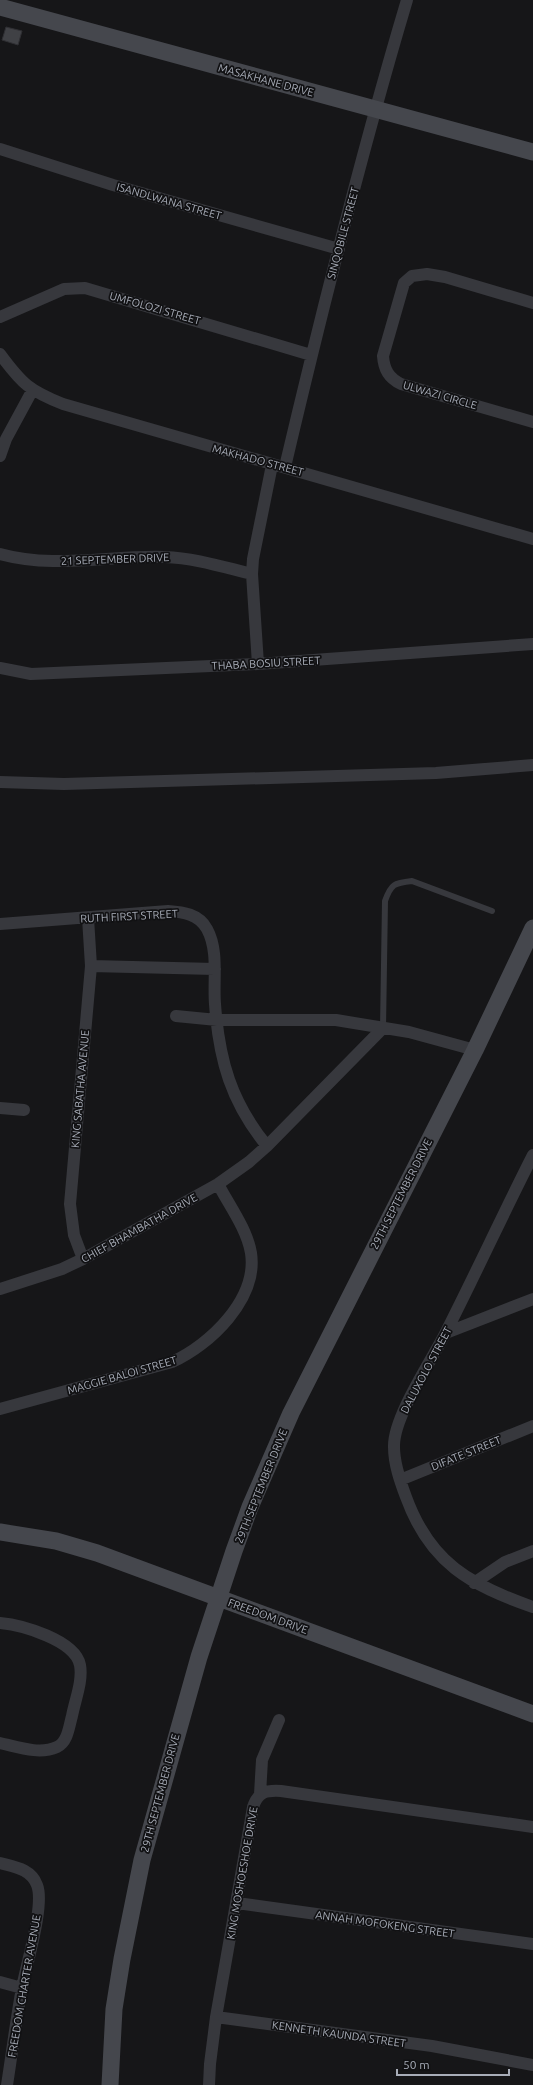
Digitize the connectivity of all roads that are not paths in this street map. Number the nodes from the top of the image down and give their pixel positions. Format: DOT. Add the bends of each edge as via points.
graph roads {
  1 [pos="407,0"];
  2 [pos="0,7"];
  3 [pos="375,110"];
  4 [pos="0,149"];
  5 [pos="533,152"];
  6 [pos="339,248"];
  7 [pos="533,303"];
  8 [pos="0,317"];
  9 [pos="0,354"];
  10 [pos="311,355"];
  11 [pos="32,391"];
  12 [pos="533,422"];
  13 [pos="3,438"];
  14 [pos="0,456"];
  15 [pos="272,465"];
  16 [pos="285,467"];
  17 [pos="533,539"];
  18 [pos="0,554"];
  19 [pos="252,574"];
  20 [pos="533,644"];
  21 [pos="258,664"];
  22 [pos="0,668"];
  23 [pos="533,765"];
  24 [pos="0,782"];
  25 [pos="492,911"];
  26 [pos="88,918"];
  27 [pos="0,924"];
  28 [pos="533,928"];
  29 [pos="91,966"];
  30 [pos="215,969"];
  31 [pos="176,1016"];
  32 [pos="217,1020"];
  33 [pos="383,1028"];
  34 [pos="475,1050"];
  35 [pos="0,1108"];
  36 [pos="24,1110"];
  37 [pos="267,1146"];
  38 [pos="532,1159"];
  39 [pos="218,1184"];
  40 [pos="83,1259"];
  41 [pos="0,1289"];
  42 [pos="533,1299"];
  43 [pos="446,1333"];
  44 [pos="0,1408"];
  45 [pos="533,1426"];
  46 [pos="400,1480"];
  47 [pos="0,1532"];
  48 [pos="533,1551"];
  49 [pos="474,1583"];
  50 [pos="218,1597"];
  51 [pos="533,1607"];
  52 [pos="0,1623"];
  53 [pos="533,1714"];
  54 [pos="279,1720"];
  55 [pos="0,1742"];
  56 [pos="260,1794"];
  57 [pos="533,1828"];
  58 [pos="0,1863"];
  59 [pos="237,1903"];
  60 [pos="533,1944"];
  61 [pos="0,1982"];
  62 [pos="22,1988"];
  63 [pos="216,2017"];
  64 [pos="533,2065"];
  65 [pos="7,2085"];
  66 [pos="110,2085"];
  67 [pos="209,2085"];
  1 -- 3 [label="street, SINQOBILE STREET"];
  2 -- 3 [label="street, MASAKHANE DRIVE"];
  3 -- 5 [label="street, MASAKHANE DRIVE"];
  3 -- 6 [label="street, SINQOBILE STREET"];
  4 -- 6 [label="street, ISANDLWANA STREET" via="113,185"];
  6 -- 10 [label="street, SINQOBILE STREET"];
  7 -- 12 [label="street, ULWAZI CIRCLE" via="445,277 427,274 412,276 404,283 383,356 389,377 401,384"];
  8 -- 10 [label="street, UMFOLOZI STREET" via="64,289 85,288"];
  9 -- 11 [label="street, MAKHADO STREET"];
  10 -- 16 [label="street, SINQOBILE STREET"];
  11 -- 13 [label="street"];
  11 -- 15 [label="street, MAKHADO STREET" via="63,404"];
  13 -- 14 [label="street"];
  15 -- 16 [label="street, MAKHADO STREET"];
  15 -- 19 [label="street"];
  16 -- 17 [label="street, MAKHADO STREET"];
  18 -- 19 [label="street, 21 SEPTEMBER DRIVE" via="48,561 186,558"];
  19 -- 21 [label="street"];
  20 -- 21 [label="street, THABA BOSIU STREET"];
  21 -- 22 [label="street, THABA BOSIU STREET" via="31,674"];
  23 -- 24 [label="street" via="436,773 64,784"];
  25 -- 33 [label="lane" via="412,881 399,882 390,888 386,901"];
  26 -- 27 [label="street, RUTH FIRST STREET"];
  26 -- 29 [label="street, KING SABATHA AVENUE"];
  26 -- 30 [label="street, RUTH FIRST STREET" via="168,911 192,915 204,924 210,937"];
  28 -- 34 [label="street, 29TH SEPTEMBER DRIVE"];
  29 -- 30 [label="street"];
  29 -- 40 [label="street, KING SABATHA AVENUE" via="70,1204 74,1235"];
  30 -- 32 [label="street, RUTH FIRST STREET"];
  31 -- 32 [label="street"];
  32 -- 33 [label="street" via="336,1020"];
  32 -- 37 [label="street" via="225,1070 231,1088 246,1119"];
  33 -- 34 [label="street" via="430,1037"];
  33 -- 37 [label="street, CHIEF BHAMBATHA DRIVE"];
  34 -- 50 [label="street, 29TH SEPTEMBER DRIVE" via="291,1413 250,1507"];
  35 -- 36 [label="street"];
  37 -- 39 [label="street, CHIEF BHAMBATHA DRIVE"];
  38 -- 43 [label="street, DALUXOLO STREET"];
  39 -- 40 [label="street, CHIEF BHAMBATHA DRIVE"];
  39 -- 44 [label="street, MAGGIE BALOI STREET" via="247,1240 252,1263 245,1290 218,1332 193,1352 172,1362"];
  40 -- 41 [label="street, CHIEF BHAMBATHA DRIVE" via="62,1269"];
  42 -- 43 [label="street"];
  43 -- 46 [label="street, DALUXOLO STREET" via="398,1425 394,1446"];
  45 -- 46 [label="street, DIFATE STREET"];
  46 -- 49 [label="street, DALUXOLO STREET" via="419,1525 434,1548 449,1565"];
  47 -- 50 [label="street, FREEDOM DRIVE" via="77,1547"];
  48 -- 49 [label="street" via="505,1562"];
  49 -- 51 [label="street, DALUXOLO STREET"];
  50 -- 53 [label="street, FREEDOM DRIVE"];
  50 -- 66 [label="street, 29TH SEPTEMBER DRIVE" via="168,1764 132,1903 114,2009"];
  52 -- 55 [label="street" via="28,1629 62,1643 76,1656 80,1671 67,1736 59,1746 44,1751"];
  54 -- 56 [label="street" via="262,1760"];
  56 -- 57 [label="street, KING MOSHOESHOE DRIVE" via="281,1791"];
  56 -- 59 [label="street, KING MOSHOESHOE DRIVE" via="253,1806"];
  58 -- 62 [label="street, FREEDOM CHARTER AVENUE" via="30,1873 38,1887 38,1913"];
  59 -- 60 [label="street, ANNAH MOFOKENG STREET"];
  59 -- 63 [label="street, KING MOSHOESHOE DRIVE"];
  61 -- 62 [label="street"];
  62 -- 65 [label="street, FREEDOM CHARTER AVENUE"];
  63 -- 64 [label="street, KENNETH KAUNDA STREET" via="432,2046"];
  63 -- 67 [label="street, KING MOSHOESHOE DRIVE"];
}
